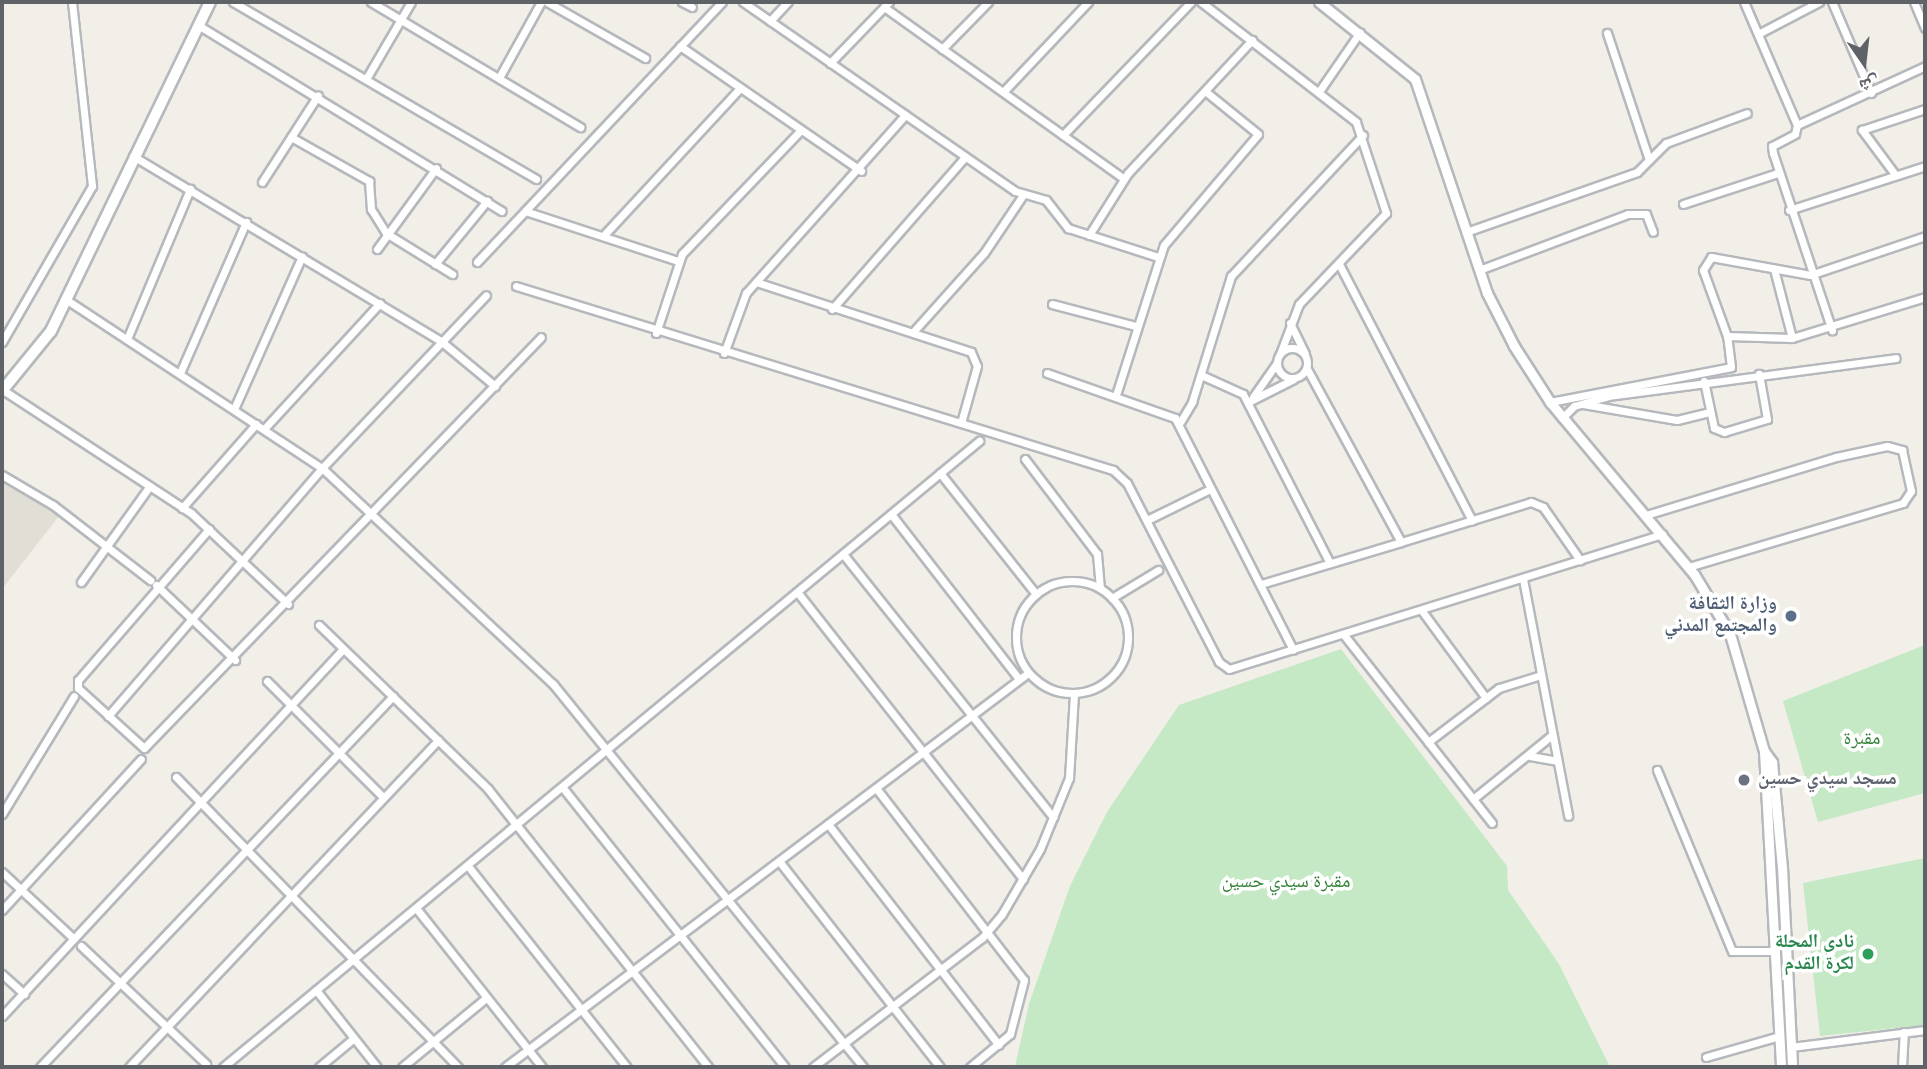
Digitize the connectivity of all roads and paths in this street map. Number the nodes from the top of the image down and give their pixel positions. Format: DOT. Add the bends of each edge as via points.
graph roads {
  1 [pos="72,2"];
  2 [pos="210,2"];
  3 [pos="233,2"];
  4 [pos="371,2"];
  5 [pos="411,2"];
  6 [pos="541,2"];
  7 [pos="547,2"];
  8 [pos="682,2"];
  9 [pos="722,2"];
  10 [pos="743,2"];
  11 [pos="788,2"];
  12 [pos="988,2"];
  13 [pos="1088,2"];
  14 [pos="1191,2"];
  15 [pos="1201,2"];
  16 [pos="1319,2"];
  17 [pos="1744,2"];
  18 [pos="1819,2"];
  19 [pos="1832,2"];
  20 [pos="1914,2"];
  21 [pos="886,4"];
  22 [pos="692,7"];
  23 [pos="400,19"];
  24 [pos="770,21"];
  25 [pos="198,25"];
  26 [pos="1925,28"];
  27 [pos="1360,32"];
  28 [pos="1607,33"];
  29 [pos="1758,34"];
  30 [pos="1252,40"];
  31 [pos="680,46"];
  32 [pos="942,49"];
  33 [pos="645,58"];
  34 [pos="830,62"];
  35 [pos="1925,66"];
  36 [pos="500,76"];
  37 [pos="366,79"];
  38 [pos="740,88"];
  39 [pos="1320,90"];
  40 [pos="1003,92"];
  41 [pos="1205,92"];
  42 [pos="1871,93"];
  43 [pos="318,95"];
  44 [pos="1925,109"];
  45 [pos="1747,113"];
  46 [pos="905,115"];
  47 [pos="1797,125"];
  48 [pos="580,127"];
  49 [pos="802,130"];
  50 [pos="1063,135"];
  51 [pos="1363,135"];
  52 [pos="291,137"];
  53 [pos="133,156"];
  54 [pos="965,157"];
  55 [pos="1648,157"];
  56 [pos="1925,166"];
  57 [pos="436,168"];
  58 [pos="861,171"];
  59 [pos="1778,173"];
  60 [pos="1894,173"];
  61 [pos="1124,178"];
  62 [pos="536,179"];
  63 [pos="262,182"];
  64 [pos="190,189"];
  65 [pos="1023,195"];
  66 [pos="487,201"];
  67 [pos="1683,204"];
  68 [pos="1789,210"];
  69 [pos="502,211"];
  70 [pos="525,211"];
  71 [pos="246,222"];
  72 [pos="1466,232"];
  73 [pos="1653,232"];
  74 [pos="388,235"];
  75 [pos="1089,235"];
  76 [pos="603,236"];
  77 [pos="1925,236"];
  78 [pos="377,250"];
  79 [pos="302,256"];
  80 [pos="1158,257"];
  81 [pos="678,261"];
  82 [pos="477,262"];
  83 [pos="435,264"];
  84 [pos="1339,264"];
  85 [pos="1773,269"];
  86 [pos="1479,270"];
  87 [pos="452,274"];
  88 [pos="1810,275"];
  89 [pos="756,282"];
  90 [pos="516,286"];
  91 [pos="486,295"];
  92 [pos="1925,297"];
  93 [pos="67,300"];
  94 [pos="380,303"];
  95 [pos="1052,304"];
  96 [pos="832,309"];
  97 [pos="1290,323"];
  98 [pos="1136,326"];
  99 [pos="1832,330"];
  100 [pos="913,332"];
  101 [pos="656,333"];
  102 [pos="1727,336"];
  103 [pos="541,337"];
  104 [pos="1792,338"];
  105 [pos="127,339"];
  106 [pos="2,342"];
  107 [pos="442,342"];
  108 [pos="724,354"];
  109 [pos="1279,354"];
  110 [pos="1306,355"];
  111 [pos="1895,358"];
  112 [pos="1276,363"];
  113 [pos="1307,369"];
  114 [pos="180,373"];
  115 [pos="1047,373"];
  116 [pos="1759,374"];
  117 [pos="1201,375"];
  118 [pos="1296,378"];
  119 [pos="1704,381"];
  120 [pos="495,386"];
  121 [pos="3,391"];
  122 [pos="1116,394"];
  123 [pos="1248,402"];
  124 [pos="1550,402"];
  125 [pos="1580,404"];
  126 [pos="234,410"];
  127 [pos="1710,412"];
  128 [pos="1562,418"];
  129 [pos="961,423"];
  130 [pos="256,424"];
  131 [pos="1179,424"];
  132 [pos="264,429"];
  133 [pos="979,441"];
  134 [pos="1025,459"];
  135 [pos="322,468"];
  136 [pos="940,473"];
  137 [pos="2,475"];
  138 [pos="149,487"];
  139 [pos="1210,489"];
  140 [pos="183,508"];
  141 [pos="375,513"];
  142 [pos="891,514"];
  143 [pos="1646,515"];
  144 [pos="1147,520"];
  145 [pos="1472,521"];
  146 [pos="209,529"];
  147 [pos="1662,534"];
  148 [pos="1401,542"];
  149 [pos="106,547"];
  150 [pos="844,554"];
  151 [pos="1580,560"];
  152 [pos="243,561"];
  153 [pos="1330,563"];
  154 [pos="1688,567"];
  155 [pos="1158,570"];
  156 [pos="1523,579"];
  157 [pos="81,582"];
  158 [pos="153,582"];
  159 [pos="1261,584"];
  160 [pos="1100,588"];
  161 [pos="798,593"];
  162 [pos="1036,594"];
  163 [pos="1112,597"];
  164 [pos="288,604"];
  165 [pos="1422,611"];
  166 [pos="192,620"];
  167 [pos="318,625"];
  168 [pos="1345,635"];
  169 [pos="343,649"];
  170 [pos="1293,650"];
  171 [pos="235,660"];
  172 [pos="1028,673"];
  173 [pos="1541,676"];
  174 [pos="1019,679"];
  175 [pos="267,681"];
  176 [pos="1074,693"];
  177 [pos="74,696"];
  178 [pos="393,696"];
  179 [pos="1486,698"];
  180 [pos="291,705"];
  181 [pos="972,715"];
  182 [pos="108,716"];
  183 [pos="1552,735"];
  184 [pos="438,740"];
  185 [pos="1428,742"];
  186 [pos="610,751"];
  187 [pos="1764,751"];
  188 [pos="339,752"];
  189 [pos="923,752"];
  190 [pos="1530,755"];
  191 [pos="141,760"];
  192 [pos="1557,761"];
  193 [pos="1657,770"];
  194 [pos="176,777"];
  195 [pos="563,788"];
  196 [pos="876,788"];
  197 [pos="383,797"];
  198 [pos="1473,799"];
  199 [pos="202,803"];
  200 [pos="2,814"];
  201 [pos="1568,816"];
  202 [pos="1053,817"];
  203 [pos="1492,823"];
  204 [pos="828,824"];
  205 [pos="517,825"];
  206 [pos="248,850"];
  207 [pos="779,861"];
  208 [pos="468,866"];
  209 [pos="2,872"];
  210 [pos="1023,878"];
  211 [pos="20,890"];
  212 [pos="292,893"];
  213 [pos="731,897"];
  214 [pos="416,908"];
  215 [pos="2,910"];
  216 [pos="989,931"];
  217 [pos="681,935"];
  218 [pos="74,939"];
  219 [pos="81,946"];
  220 [pos="1776,951"];
  221 [pos="355,958"];
  222 [pos="942,969"];
  223 [pos="632,971"];
  224 [pos="2,974"];
  225 [pos="121,984"];
  226 [pos="316,990"];
  227 [pos="24,994"];
  228 [pos="486,998"];
  229 [pos="893,1007"];
  230 [pos="581,1010"];
  231 [pos="2,1016"];
  232 [pos="167,1028"];
  233 [pos="1925,1030"];
  234 [pos="1904,1032"];
  235 [pos="1779,1036"];
  236 [pos="354,1038"];
  237 [pos="435,1040"];
  238 [pos="845,1043"];
  239 [pos="999,1045"];
  240 [pos="1791,1047"];
  241 [pos="528,1049"];
  242 [pos="1706,1057"];
  243 [pos="206,1064"];
  244 [pos="40,1067"];
  245 [pos="129,1067"];
  246 [pos="223,1067"];
  247 [pos="319,1067"];
  248 [pos="377,1067"];
  249 [pos="402,1067"];
  250 [pos="458,1067"];
  251 [pos="505,1067"];
  252 [pos="542,1067"];
  253 [pos="627,1067"];
  254 [pos="708,1067"];
  255 [pos="785,1067"];
  256 [pos="813,1067"];
  257 [pos="863,1067"];
  258 [pos="940,1067"];
  259 [pos="970,1067"];
  260 [pos="1781,1067"];
  261 [pos="1792,1067"];
  262 [pos="1902,1067"];
  1 -- 106 [label="street" via="92,186"];
  2 -- 25 [label="main road"];
  3 -- 37 [label="street"];
  4 -- 23 [label="street"];
  5 -- 23 [label="street"];
  6 -- 36 [label="street"];
  7 -- 33 [label="street"];
  8 -- 22 [label="street"];
  9 -- 31 [label="street"];
  10 -- 24 [label="street"];
  11 -- 24 [label="street"];
  12 -- 32 [label="street"];
  13 -- 40 [label="street"];
  14 -- 50 [label="street"];
  15 -- 30 [label="street"];
  16 -- 27 [label="street"];
  17 -- 29 [label="street"];
  18 -- 29 [label="street"];
  19 -- 42 [label="street"];
  20 -- 26 [label="street"];
  21 -- 32 [label="street"];
  21 -- 34 [label="street"];
  23 -- 36 [label="street"];
  23 -- 37 [label="street"];
  24 -- 34 [label="street"];
  25 -- 43 [label="street"];
  25 -- 53 [label="main road"];
  27 -- 39 [label="street"];
  27 -- 72 [label="street" via="1422,91"];
  28 -- 55 [label="street"];
  29 -- 47 [label="street"];
  30 -- 39 [label="street"];
  30 -- 41 [label="street"];
  31 -- 38 [label="street"];
  31 -- 70 [label="street"];
  32 -- 40 [label="street"];
  34 -- 46 [label="street"];
  35 -- 42 [label="street"];
  36 -- 48 [label="street"];
  37 -- 62 [label="street"];
  38 -- 49 [label="street"];
  38 -- 76 [label="street"];
  39 -- 51 [label="street"];
  40 -- 50 [label="street"];
  41 -- 61 [label="street"];
  41 -- 80 [label="street" via="1258,134 1189,211"];
  42 -- 47 [label="street"];
  43 -- 52 [label="street"];
  43 -- 57 [label="street"];
  44 -- 60 [label="street" via="1862,130"];
  45 -- 55 [label="street" via="1666,143"];
  46 -- 54 [label="street"];
  46 -- 58 [label="street"];
  47 -- 59 [label="street" via="1795,134 1772,146"];
  49 -- 58 [label="street"];
  49 -- 81 [label="street"];
  50 -- 61 [label="street"];
  51 -- 84 [label="street" via="1386,213"];
  51 -- 117 [label="street" via="1237,267"];
  52 -- 63 [label="street"];
  52 -- 74 [label="street" via="369,181 371,209"];
  53 -- 64 [label="street"];
  53 -- 93 [label="main road"];
  54 -- 65 [label="street"];
  54 -- 96 [label="street"];
  55 -- 72 [label="street" via="1637,172"];
  56 -- 60 [label="street"];
  57 -- 66 [label="street"];
  57 -- 74 [label="street"];
  58 -- 89 [label="street"];
  59 -- 67 [label="street"];
  59 -- 68 [label="street"];
  60 -- 68 [label="street"];
  61 -- 75 [label="street"];
  64 -- 71 [label="street"];
  64 -- 105 [label="street"];
  65 -- 75 [label="street" via="1046,200 1064,225"];
  65 -- 100 [label="street" via="979,259"];
  66 -- 69 [label="street"];
  66 -- 83 [label="street"];
  68 -- 88 [label="street"];
  70 -- 76 [label="street"];
  70 -- 82 [label="street"];
  71 -- 79 [label="street"];
  71 -- 114 [label="street"];
  72 -- 86 [label="street"];
  73 -- 86 [label="street" via="1646,214 1628,215"];
  74 -- 78 [label="street"];
  74 -- 83 [label="street"];
  75 -- 80 [label="street"];
  76 -- 81 [label="street"];
  77 -- 88 [label="street"];
  79 -- 94 [label="street"];
  79 -- 126 [label="street"];
  80 -- 98 [label="street"];
  81 -- 101 [label="street"];
  83 -- 87 [label="street"];
  84 -- 97 [label="street"];
  84 -- 145 [label="street"];
  85 -- 88 [label="street"];
  85 -- 102 [label="street" via="1705,261"];
  85 -- 104 [label="street"];
  86 -- 124 [label="street" via="1497,316"];
  88 -- 99 [label="street"];
  89 -- 96 [label="street"];
  89 -- 108 [label="street" via="739,304"];
  90 -- 101 [label="street"];
  91 -- 107 [label="street"];
  92 -- 99 [label="street"];
  93 -- 105 [label="street"];
  93 -- 121 [label="main road" via="51,331"];
  94 -- 107 [label="street"];
  94 -- 132 [label="street"];
  95 -- 98 [label="street"];
  96 -- 100 [label="street"];
  97 -- 109 [label="street"];
  97 -- 110 [label="street"];
  98 -- 122 [label="street"];
  99 -- 104 [label="street"];
  100 -- 129 [label="street" via="974,356"];
  101 -- 108 [label="street"];
  102 -- 104 [label="street"];
  102 -- 124 [label="street" via="1731,367"];
  103 -- 120 [label="street"];
  105 -- 114 [label="street"];
  107 -- 120 [label="street"];
  107 -- 135 [label="street"];
  108 -- 129 [label="street"];
  109 -- 110 [label="street" via="1293,348"];
  109 -- 112 [label="street"];
  110 -- 113 [label="street"];
  111 -- 116 [label="street"];
  112 -- 118 [label="street" via="1283,375"];
  112 -- 123 [label="street" via="1266,385"];
  113 -- 118 [label="street"];
  113 -- 148 [label="street"];
  114 -- 126 [label="street"];
  115 -- 122 [label="street"];
  116 -- 119 [label="street"];
  116 -- 127 [label="street" via="1767,412 1761,424 1718,431"];
  117 -- 123 [label="street" via="1237,386"];
  117 -- 131 [label="street"];
  118 -- 123 [label="street"];
  119 -- 125 [label="street"];
  119 -- 127 [label="street"];
  120 -- 141 [label="street"];
  121 -- 138 [label="street"];
  122 -- 131 [label="street" via="1167,411"];
  123 -- 153 [label="street"];
  124 -- 128 [label="street"];
  125 -- 127 [label="street" via="1677,420"];
  125 -- 128 [label="street"];
  126 -- 130 [label="street"];
  128 -- 143 [label="street"];
  129 -- 144 [label="street" via="1114,470"];
  130 -- 132 [label="street"];
  130 -- 140 [label="street"];
  131 -- 139 [label="street"];
  132 -- 135 [label="street"];
  133 -- 136 [label="street"];
  134 -- 160 [label="street" via="1097,554"];
  135 -- 141 [label="street"];
  135 -- 152 [label="street"];
  136 -- 142 [label="street"];
  136 -- 162 [label="street"];
  137 -- 149 [label="street"];
  138 -- 140 [label="street"];
  138 -- 149 [label="street"];
  139 -- 144 [label="street"];
  139 -- 159 [label="street"];
  140 -- 146 [label="street"];
  141 -- 164 [label="street"];
  141 -- 186 [label="street" via="553,684"];
  142 -- 150 [label="street"];
  142 -- 174 [label="street"];
  143 -- 147 [label="street"];
  143 -- 154 [label="street" via="1836,457 1887,446 1902,450 1911,491 1903,503"];
  144 -- 170 [label="street" via="1221,664 1236,669"];
  145 -- 148 [label="street"];
  145 -- 151 [label="street" via="1535,503"];
  146 -- 152 [label="street"];
  146 -- 158 [label="street"];
  147 -- 151 [label="street"];
  147 -- 154 [label="street"];
  148 -- 153 [label="street"];
  149 -- 157 [label="street"];
  149 -- 158 [label="street"];
  150 -- 161 [label="street"];
  150 -- 181 [label="street"];
  151 -- 156 [label="street"];
  152 -- 164 [label="street"];
  152 -- 166 [label="street"];
  153 -- 159 [label="street"];
  154 -- 187 [label="street" via="1730,634"];
  155 -- 163 [label="street"];
  156 -- 165 [label="street"];
  156 -- 173 [label="street"];
  158 -- 166 [label="street"];
  158 -- 182 [label="street" via="78,680"];
  159 -- 170 [label="street"];
  160 -- 162 [label="street" via="1072,581"];
  160 -- 163 [label="street"];
  161 -- 186 [label="street"];
  161 -- 189 [label="street"];
  162 -- 172 [label="street" via="1016,632"];
  163 -- 176 [label="street" via="1127,623 1126,653 1103,685"];
  164 -- 171 [label="street"];
  165 -- 168 [label="street"];
  165 -- 179 [label="street"];
  166 -- 171 [label="street"];
  166 -- 182 [label="street"];
  167 -- 169 [label="street"];
  168 -- 170 [label="street"];
  168 -- 185 [label="street"];
  169 -- 178 [label="street"];
  169 -- 180 [label="street"];
  171 -- 182 [label="street" via="149,748"];
  172 -- 174 [label="street"];
  172 -- 176 [label="street" via="1049,688"];
  173 -- 179 [label="street" via="1507,683"];
  173 -- 183 [label="street"];
  174 -- 181 [label="street"];
  175 -- 180 [label="street"];
  176 -- 202 [label="street" via="1071,767"];
  177 -- 200 [label="street"];
  178 -- 184 [label="street"];
  178 -- 188 [label="street"];
  179 -- 185 [label="street"];
  180 -- 188 [label="street"];
  180 -- 199 [label="street"];
  181 -- 189 [label="street"];
  181 -- 202 [label="street"];
  183 -- 190 [label="street"];
  183 -- 192 [label="street"];
  184 -- 197 [label="street"];
  184 -- 205 [label="street"];
  185 -- 198 [label="street"];
  186 -- 195 [label="street"];
  186 -- 213 [label="street"];
  187 -- 220 [label="street"];
  187 -- 240 [label="street" via="1772,762 1782,867"];
  188 -- 197 [label="street"];
  188 -- 206 [label="street"];
  189 -- 196 [label="street"];
  189 -- 210 [label="street"];
  190 -- 192 [label="street"];
  190 -- 198 [label="street"];
  191 -- 211 [label="street"];
  192 -- 201 [label="street"];
  193 -- 220 [label="street" via="1732,951"];
  194 -- 199 [label="street"];
  195 -- 205 [label="street"];
  195 -- 217 [label="street"];
  196 -- 204 [label="street"];
  196 -- 216 [label="street"];
  197 -- 212 [label="street"];
  198 -- 203 [label="street"];
  199 -- 206 [label="street"];
  199 -- 218 [label="street"];
  202 -- 210 [label="street"];
  204 -- 207 [label="street"];
  204 -- 222 [label="street"];
  205 -- 208 [label="street"];
  205 -- 223 [label="street"];
  206 -- 212 [label="street"];
  206 -- 225 [label="street"];
  207 -- 213 [label="street"];
  207 -- 229 [label="street"];
  208 -- 214 [label="street"];
  208 -- 230 [label="street"];
  209 -- 211 [label="street"];
  210 -- 216 [label="street"];
  211 -- 215 [label="street"];
  211 -- 218 [label="street"];
  212 -- 221 [label="street"];
  212 -- 232 [label="street"];
  213 -- 217 [label="street"];
  213 -- 238 [label="street"];
  214 -- 221 [label="street"];
  214 -- 228 [label="street"];
  216 -- 222 [label="street"];
  216 -- 239 [label="street" via="1025,985 1014,1027"];
  217 -- 223 [label="street"];
  217 -- 255 [label="street"];
  218 -- 227 [label="street"];
  219 -- 225 [label="street"];
  220 -- 235 [label="street"];
  221 -- 226 [label="street"];
  221 -- 237 [label="street"];
  222 -- 229 [label="street"];
  222 -- 239 [label="street"];
  223 -- 230 [label="street"];
  223 -- 254 [label="street"];
  224 -- 227 [label="street"];
  225 -- 232 [label="street"];
  225 -- 244 [label="street"];
  226 -- 236 [label="street"];
  226 -- 246 [label="street"];
  227 -- 231 [label="street"];
  228 -- 237 [label="street"];
  228 -- 241 [label="street"];
  229 -- 238 [label="street"];
  229 -- 258 [label="street"];
  230 -- 241 [label="street"];
  230 -- 253 [label="street"];
  232 -- 243 [label="street"];
  232 -- 245 [label="street"];
  233 -- 234 [label="street"];
  234 -- 240 [label="street"];
  234 -- 262 [label="street"];
  235 -- 242 [label="street"];
  235 -- 260 [label="street"];
  236 -- 247 [label="street"];
  236 -- 248 [label="street"];
  237 -- 249 [label="street"];
  237 -- 250 [label="street"];
  238 -- 256 [label="street"];
  238 -- 257 [label="street"];
  239 -- 259 [label="street"];
  240 -- 261 [label="street"];
  241 -- 251 [label="street"];
  241 -- 252 [label="street"];
}
